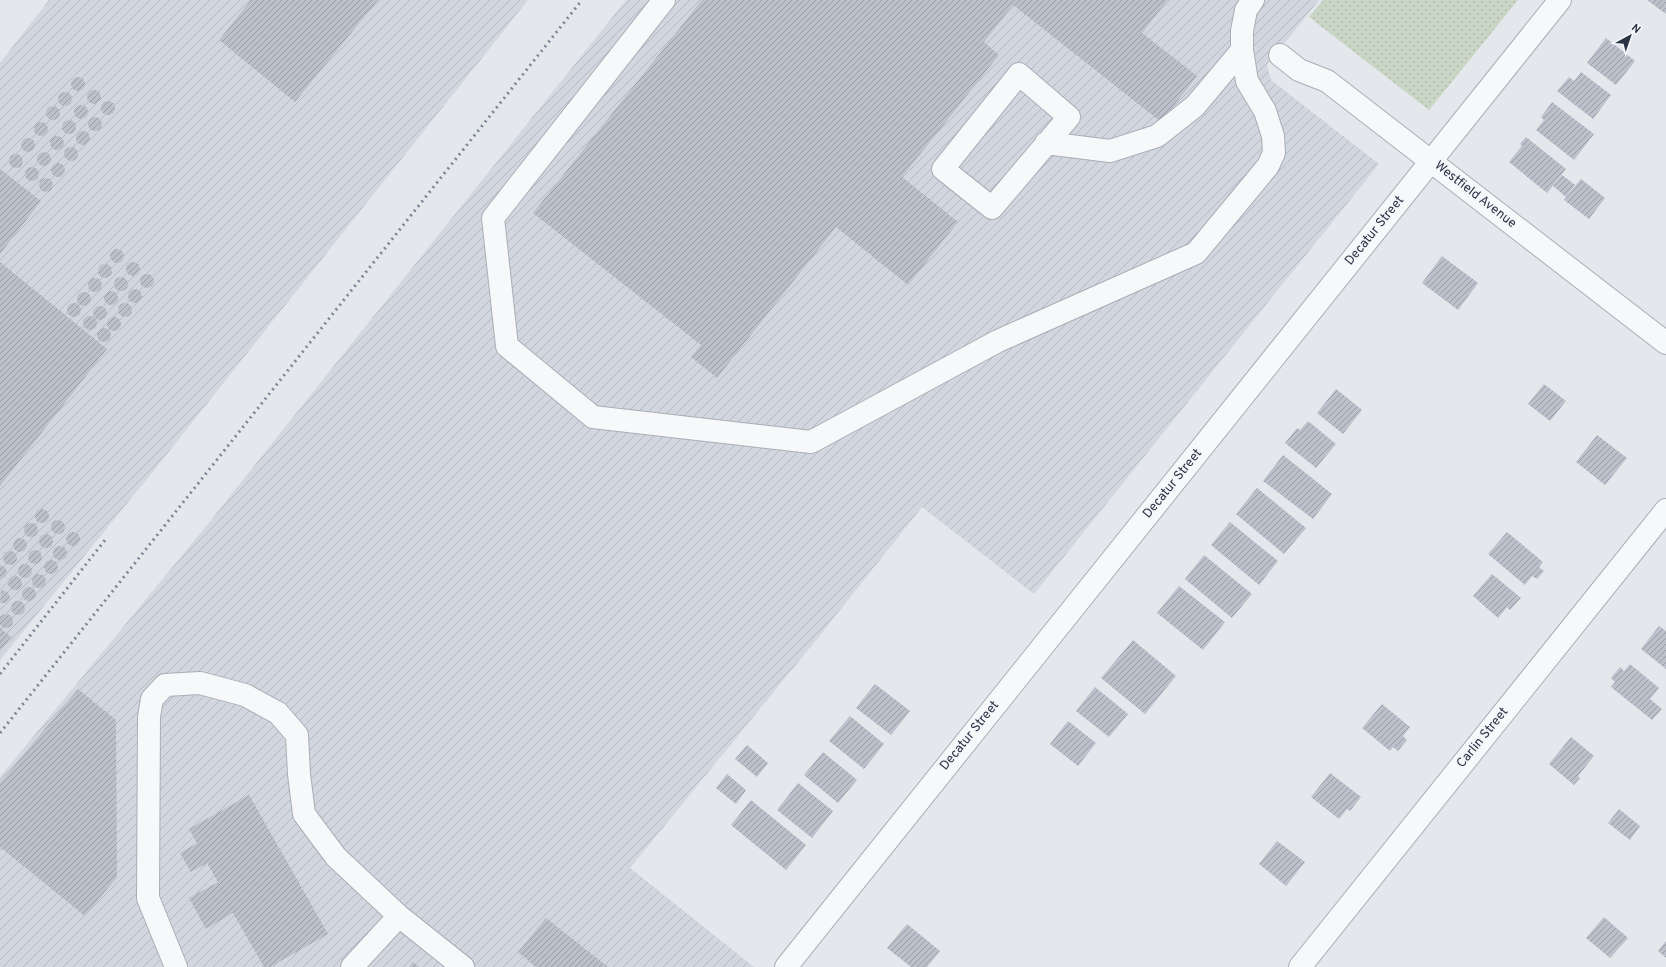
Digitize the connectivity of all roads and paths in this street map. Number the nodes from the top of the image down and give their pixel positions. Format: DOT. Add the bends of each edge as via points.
graph roads {
  1 [pos="664,0"];
  2 [pos="1252,0"];
  3 [pos="1560,0"];
  4 [pos="1242,50"];
  5 [pos="1280,55"];
  6 [pos="1046,143"];
  7 [pos="1431,161"];
  8 [pos="1666,343"];
  9 [pos="1666,510"];
  10 [pos="399,916"];
  11 [pos="176,967"];
  12 [pos="352,967"];
  13 [pos="463,967"];
  14 [pos="786,967"];
  15 [pos="1300,967"];
  1 -- 4 [label="street" via="493,218 507,346 593,417 811,442 998,341 1196,253 1268,166 1274,153 1273,136 1265,110 1247,81"];
  2 -- 4 [label="street" via="1246,10"];
  3 -- 7 [label="street, Decatur Street"];
  4 -- 6 [label="street" via="1195,106 1157,136 1110,151"];
  5 -- 7 [label="street, Westfield Avenue" via="1299,70 1327,81"];
  6 -- 6 [label="street" via="992,208 943,169 1019,74 1069,116"];
  7 -- 8 [label="street, Westfield Avenue"];
  7 -- 14 [label="street, Decatur Street"];
  9 -- 15 [label="street, Carlin Street"];
  10 -- 11 [label="street" via="336,857 304,814 297,734 278,713 245,694 200,683 165,685 152,699 149,717 148,898"];
  10 -- 12 [label="street"];
  10 -- 13 [label="street"];
}
